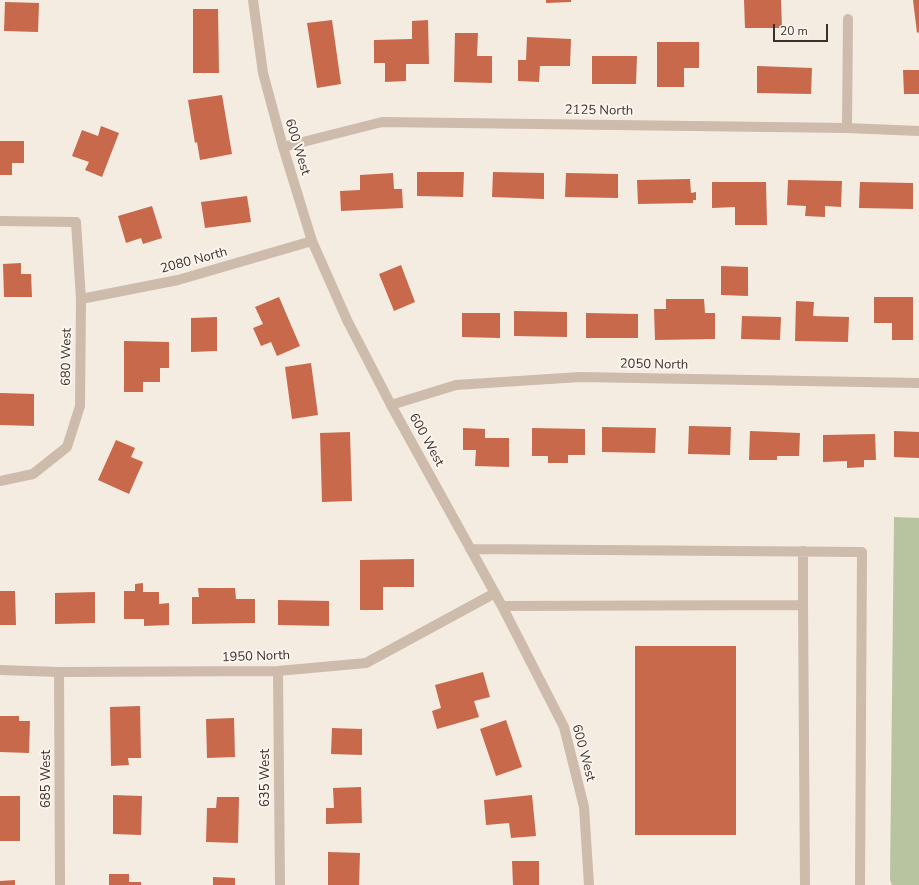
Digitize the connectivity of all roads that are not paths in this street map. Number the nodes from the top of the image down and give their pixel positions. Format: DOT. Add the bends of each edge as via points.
graph roads {
  1 [pos="253,0"];
  2 [pos="848,19"];
  3 [pos="847,128"];
  4 [pos="919,131"];
  5 [pos="283,147"];
  6 [pos="0,221"];
  7 [pos="312,241"];
  8 [pos="81,300"];
  9 [pos="919,383"];
  10 [pos="391,405"];
  11 [pos="0,481"];
  12 [pos="470,549"];
  13 [pos="803,551"];
  14 [pos="495,593"];
  15 [pos="803,605"];
  16 [pos="502,606"];
  17 [pos="0,670"];
  18 [pos="278,671"];
  19 [pos="59,672"];
  20 [pos="60,885"];
  21 [pos="280,885"];
  22 [pos="589,885"];
  23 [pos="805,885"];
  24 [pos="860,885"];
  1 -- 5 [label="street, 600 West" via="263,72"];
  2 -- 3 [label="street"];
  3 -- 4 [label="street, 2125 North"];
  3 -- 5 [label="street, 2125 North" via="382,122"];
  5 -- 7 [label="street, 600 West"];
  6 -- 8 [label="street, 680 West" via="76,222"];
  7 -- 8 [label="street, 2080 North" via="178,280"];
  7 -- 10 [label="street, 600 West" via="347,320"];
  8 -- 11 [label="street, 680 West" via="80,406 67,447 33,474"];
  9 -- 10 [label="street, 2050 North" via="580,377 456,385"];
  10 -- 12 [label="street, 600 West"];
  12 -- 13 [label="street"];
  12 -- 14 [label="street, 600 West"];
  13 -- 15 [label="street"];
  13 -- 24 [label="street" via="862,552"];
  14 -- 16 [label="street, 600 West"];
  14 -- 18 [label="street, 1950 North" via="366,662"];
  15 -- 16 [label="street"];
  15 -- 23 [label="street"];
  16 -- 22 [label="street, 600 West" via="564,727 584,807"];
  17 -- 19 [label="street, 1950 North"];
  18 -- 19 [label="street, 1950 North"];
  18 -- 21 [label="street, 635 West"];
  19 -- 20 [label="street, 685 West"];
}
